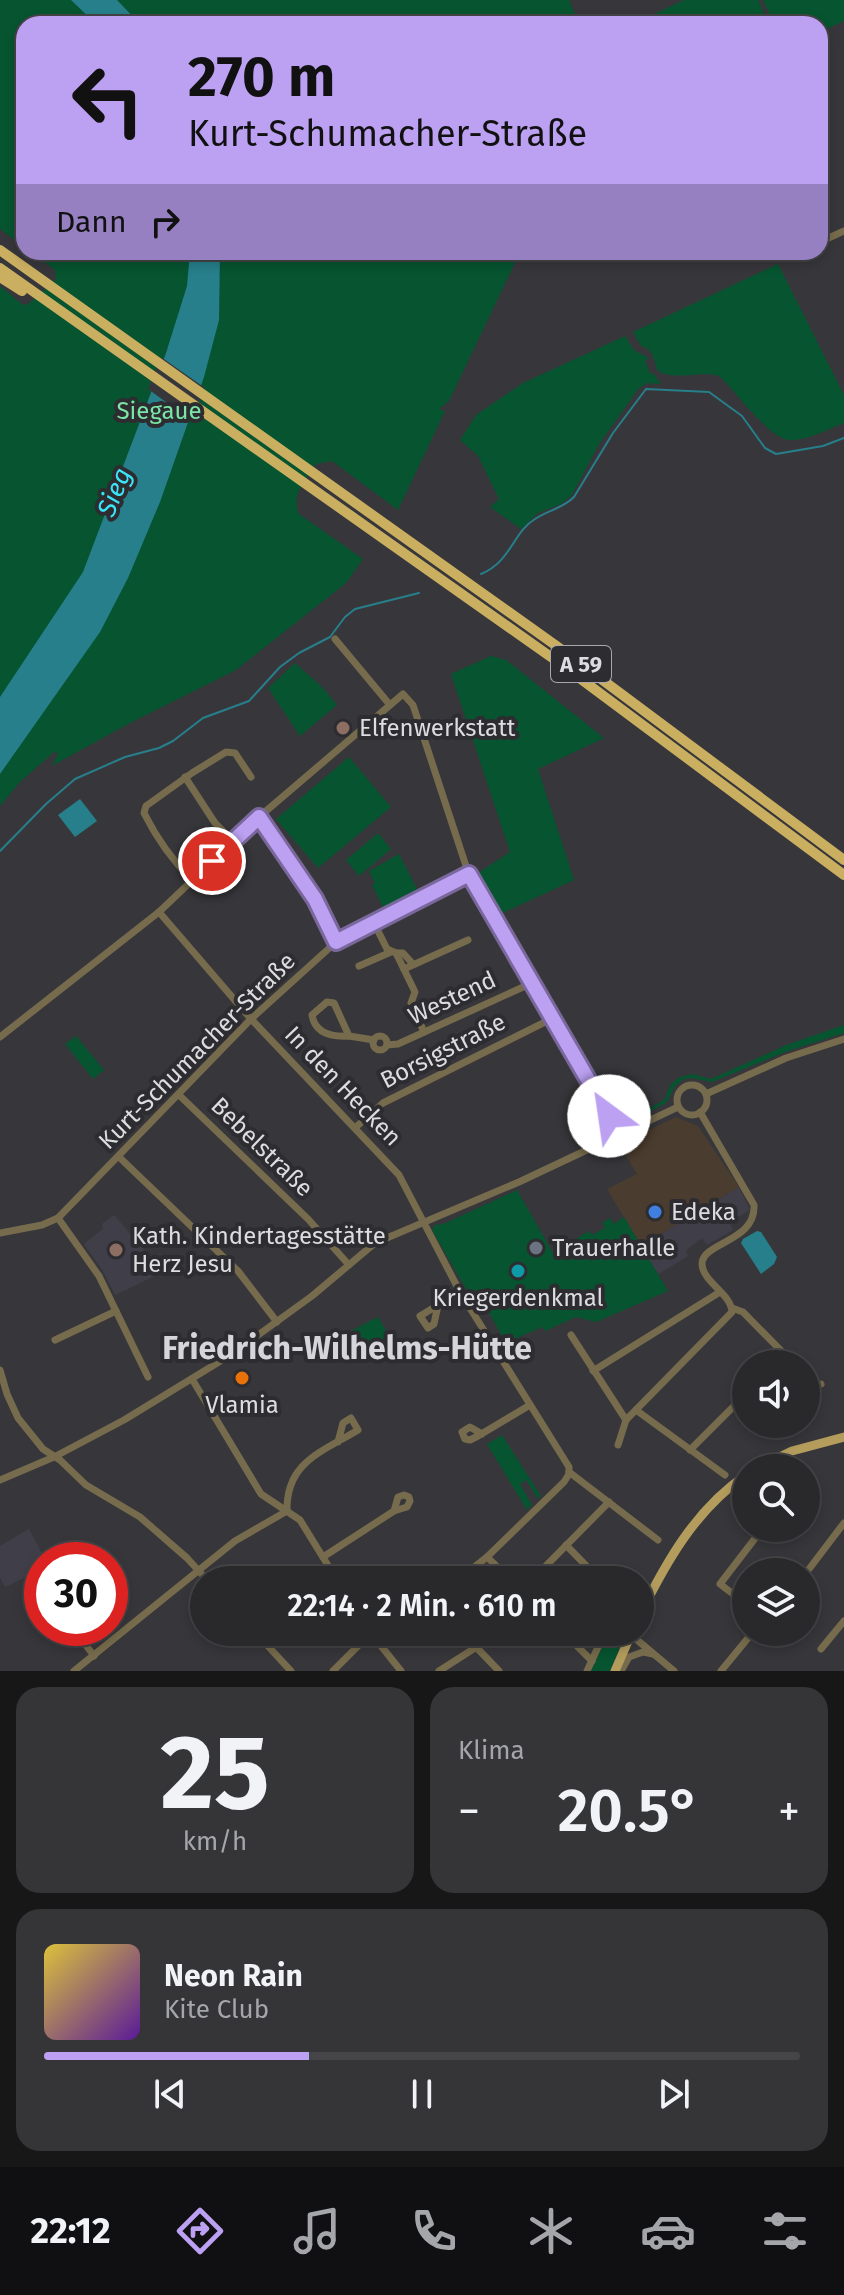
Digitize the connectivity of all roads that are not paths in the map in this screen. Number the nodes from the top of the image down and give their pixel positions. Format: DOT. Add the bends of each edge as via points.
graph roads {
  1 [pos="0,250"];
  2 [pos="0,268"];
  3 [pos="0,277"];
  4 [pos="36,297"];
  5 [pos="335,639"];
  6 [pos="390,705"];
  7 [pos="185,777"];
  8 [pos="251,777"];
  9 [pos="259,817"];
  10 [pos="233,841"];
  11 [pos="844,860"];
  12 [pos="469,874"];
  13 [pos="844,875"];
  14 [pos="192,880"];
  15 [pos="159,912"];
  16 [pos="374,923"];
  17 [pos="468,940"];
  18 [pos="336,942"];
  19 [pos="394,952"];
  20 [pos="413,964"];
  21 [pos="359,966"];
  22 [pos="404,969"];
  23 [pos="532,983"];
  24 [pos="553,1018"];
  25 [pos="251,1019"];
  26 [pos="424,1032"];
  27 [pos="349,1036"];
  28 [pos="0,1037"];
  29 [pos="844,1039"];
  30 [pos="706,1094"];
  31 [pos="179,1095"];
  32 [pos="678,1107"];
  33 [pos="700,1112"];
  34 [pos="356,1127"];
  35 [pos="620,1135"];
  36 [pos="119,1157"];
  37 [pos="58,1218"];
  38 [pos="424,1223"];
  39 [pos="0,1233"];
  40 [pos="349,1265"];
  41 [pos="460,1292"];
  42 [pos="720,1292"];
  43 [pos="438,1305"];
  44 [pos="732,1308"];
  45 [pos="116,1311"];
  46 [pos="277,1322"];
  47 [pos="571,1335"];
  48 [pos="55,1340"];
  49 [pos="780,1350"];
  50 [pos="0,1370"];
  51 [pos="593,1371"];
  52 [pos="148,1377"];
  53 [pos="192,1379"];
  54 [pos="530,1405"];
  55 [pos="732,1408"];
  56 [pos="636,1410"];
  57 [pos="626,1420"];
  58 [pos="482,1434"];
  59 [pos="844,1437"];
  60 [pos="338,1442"];
  61 [pos="618,1445"];
  62 [pos="690,1450"];
  63 [pos="786,1454"];
  64 [pos="54,1457"];
  65 [pos="569,1469"];
  66 [pos="725,1475"];
  67 [pos="0,1480"];
  68 [pos="732,1486"];
  69 [pos="609,1502"];
  70 [pos="287,1511"];
  71 [pos="394,1511"];
  72 [pos="844,1523"];
  73 [pos="658,1540"];
  74 [pos="738,1542"];
  75 [pos="751,1542"];
  76 [pos="566,1545"];
  77 [pos="746,1548"];
  78 [pos="323,1557"];
  79 [pos="487,1557"];
  80 [pos="739,1558"];
  81 [pos="817,1558"];
  82 [pos="194,1566"];
  83 [pos="205,1566"];
  84 [pos="328,1566"];
  85 [pos="476,1566"];
  86 [pos="496,1566"];
  87 [pos="546,1566"];
  88 [pos="586,1566"];
  89 [pos="732,1567"];
  90 [pos="190,1578"];
  91 [pos="654,1591"];
  92 [pos="732,1593"];
  93 [pos="844,1621"];
  94 [pos="86,1646"];
  95 [pos="268,1646"];
  96 [pos="357,1646"];
  97 [pos="382,1646"];
  98 [pos="480,1646"];
  99 [pos="577,1646"];
  100 [pos="599,1646"];
  101 [pos="626,1646"];
  102 [pos="646,1646"];
  103 [pos="742,1646"];
  104 [pos="477,1648"];
  105 [pos="821,1649"];
  106 [pos="94,1656"];
  107 [pos="659,1657"];
  108 [pos="592,1661"];
  109 [pos="74,1671"];
  110 [pos="291,1671"];
  111 [pos="333,1671"];
  112 [pos="401,1671"];
  113 [pos="439,1671"];
  114 [pos="499,1671"];
  115 [pos="587,1671"];
  116 [pos="615,1671"];
  117 [pos="621,1671"];
  118 [pos="674,1671"];
  119 [pos="721,1671"];
  1 -- 11 [label="highway, A 59" via="649,713"];
  2 -- 4 [label="highway"];
  3 -- 4 [label="highway"];
  4 -- 13 [label="highway, A 59" via="558,662"];
  5 -- 6 [label="street"];
  6 -- 9 [label="street"];
  6 -- 12 [label="street" via="403,694 413,705"];
  7 -- 8 [label="street" via="229,751"];
  7 -- 10 [label="street"];
  7 -- 14 [label="street" via="144,812"];
  9 -- 10 [label="street"];
  9 -- 18 [label="street" via="315,899"];
  10 -- 14 [label="street"];
  12 -- 16 [label="street, Kurt-Schumacher-Straße"];
  12 -- 23 [label="street"];
  14 -- 15 [label="street"];
  15 -- 25 [label="street, In den Hecken"];
  15 -- 28 [label="street"];
  16 -- 18 [label="street, Kurt-Schumacher-Straße"];
  16 -- 19 [label="street" via="387,949"];
  17 -- 20 [label="street"];
  18 -- 25 [label="street, Kurt-Schumacher-Straße"];
  19 -- 20 [label="street"];
  19 -- 21 [label="street"];
  19 -- 22 [label="street"];
  20 -- 22 [label="street"];
  22 -- 26 [label="street"];
  23 -- 24 [label="street"];
  23 -- 26 [label="street, Westend"];
  24 -- 34 [label="street, Borsigstraße" via="383,1103"];
  24 -- 35 [label="street"];
  25 -- 31 [label="street, Kurt-Schumacher-Straße"];
  25 -- 34 [label="street, In den Hecken"];
  26 -- 27 [label="street, Westend" via="387,1045 383,1037"];
  27 -- 27 [label="street" via="334,1003 312,1015 323,1032"];
  29 -- 30 [label="street"];
  30 -- 32 [label="street" via="697,1085 685,1086 677,1095"];
  30 -- 33 [label="street"];
  31 -- 36 [label="street, Kurt-Schumacher-Straße"];
  31 -- 40 [label="street, Bebelstraße"];
  32 -- 33 [label="street" via="685,1114"];
  32 -- 35 [label="street"];
  33 -- 42 [label="street" via="754,1205 748,1228 703,1260"];
  34 -- 38 [label="street, In den Hecken" via="399,1175"];
  35 -- 38 [label="street"];
  36 -- 37 [label="street, Kurt-Schumacher-Straße"];
  36 -- 46 [label="street" via="238,1271"];
  37 -- 39 [label="street, Kurt-Schumacher-Straße"];
  37 -- 45 [label="street" via="99,1276"];
  38 -- 40 [label="street" via="375,1243"];
  38 -- 41 [label="street, In den Hecken"];
  40 -- 46 [label="street"];
  41 -- 43 [label="street"];
  41 -- 54 [label="street, In den Hecken"];
  42 -- 44 [label="street"];
  42 -- 51 [label="street"];
  44 -- 49 [label="street" via="743,1312"];
  44 -- 56 [label="street"];
  45 -- 48 [label="street"];
  45 -- 52 [label="street"];
  46 -- 53 [label="street"];
  47 -- 51 [label="street"];
  50 -- 64 [label="street" via="18,1418"];
  51 -- 57 [label="street"];
  53 -- 64 [label="street"];
  53 -- 70 [label="street" via="261,1494"];
  54 -- 58 [label="street"];
  54 -- 65 [label="street, In den Hecken"];
  55 -- 62 [label="street"];
  56 -- 57 [label="street"];
  56 -- 62 [label="street"];
  57 -- 61 [label="street"];
  59 -- 63 [label="main road"];
  60 -- 70 [label="street" via="298,1468"];
  62 -- 66 [label="street"];
  64 -- 67 [label="street"];
  64 -- 82 [label="street" via="86,1485 140,1517"];
  65 -- 69 [label="street"];
  65 -- 79 [label="street" via="564,1482"];
  68 -- 91 [label="main road" via="689,1530"];
  69 -- 73 [label="street"];
  69 -- 76 [label="street"];
  70 -- 78 [label="street" via="300,1520"];
  70 -- 83 [label="street" via="246,1533"];
  71 -- 78 [label="street"];
  72 -- 81 [label="street"];
  74 -- 77 [label="street"];
  75 -- 77 [label="street"];
  76 -- 87 [label="street"];
  76 -- 88 [label="street"];
  77 -- 80 [label="street"];
  78 -- 84 [label="street"];
  79 -- 85 [label="street"];
  79 -- 86 [label="street"];
  89 -- 92 [label="street" via="720,1584"];
  90 -- 106 [label="street"];
  93 -- 105 [label="street"];
  94 -- 106 [label="street"];
  95 -- 110 [label="street"];
  96 -- 111 [label="street"];
  97 -- 112 [label="street"];
  98 -- 104 [label="street"];
  99 -- 108 [label="street"];
  100 -- 108 [label="street"];
  101 -- 116 [label="main road"];
  102 -- 107 [label="street"];
  103 -- 119 [label="street"];
  104 -- 113 [label="street"];
  104 -- 114 [label="street"];
  106 -- 109 [label="street"];
  107 -- 117 [label="street" via="636,1654"];
  107 -- 118 [label="street"];
  108 -- 115 [label="street"];
}
